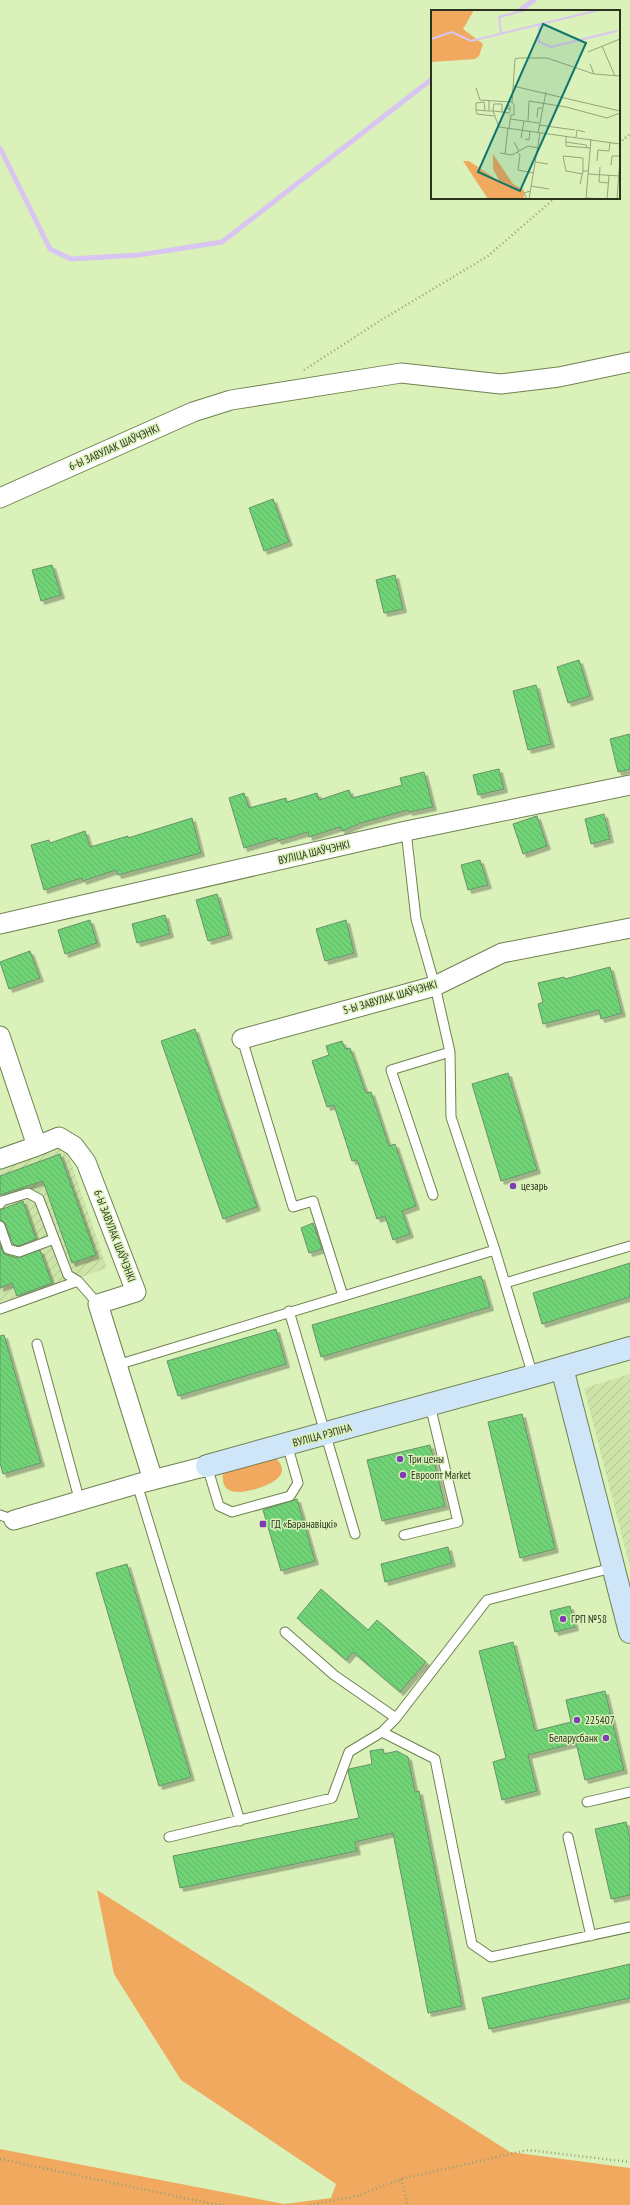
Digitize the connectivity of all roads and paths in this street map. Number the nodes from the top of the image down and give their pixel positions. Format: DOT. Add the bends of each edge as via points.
graph roads {
  1 [pos="630,134"];
  2 [pos="620,142"];
  3 [pos="554,199"];
  4 [pos="630,362"];
  5 [pos="303,370"];
  6 [pos="0,498"];
  7 [pos="630,785"];
  8 [pos="406,831"];
  9 [pos="0,924"];
  10 [pos="630,928"];
  11 [pos="435,986"];
  12 [pos="0,1036"];
  13 [pos="242,1039"];
  14 [pos="450,1052"];
  15 [pos="38,1146"];
  16 [pos="0,1159"];
  17 [pos="433,1195"];
  18 [pos="0,1204"];
  19 [pos="0,1226"];
  20 [pos="54,1239"];
  21 [pos="630,1246"];
  22 [pos="495,1250"];
  23 [pos="78,1281"];
  24 [pos="504,1284"];
  25 [pos="342,1296"];
  26 [pos="98,1304"];
  27 [pos="0,1309"];
  28 [pos="289,1312"];
  29 [pos="37,1344"];
  30 [pos="630,1348"];
  31 [pos="117,1365"];
  32 [pos="562,1368"];
  33 [pos="534,1376"];
  34 [pos="430,1405"];
  35 [pos="326,1433"];
  36 [pos="288,1444"];
  37 [pos="207,1466"];
  38 [pos="145,1482"];
  39 [pos="80,1502"];
  40 [pos="7,1517"];
  41 [pos="355,1534"];
  42 [pos="404,1536"];
  43 [pos="612,1568"];
  44 [pos="285,1632"];
  45 [pos="630,1632"];
  46 [pos="396,1718"];
  47 [pos="382,1732"];
  48 [pos="630,1792"];
  49 [pos="587,1802"];
  50 [pos="240,1821"];
  51 [pos="169,1837"];
  52 [pos="568,1837"];
  53 [pos="630,1927"];
  54 [pos="590,1936"];
  55 [pos="0,2159"];
  56 [pos="630,2162"];
  57 [pos="401,2179"];
  58 [pos="227,2205"];
  59 [pos="310,2205"];
  60 [pos="408,2205"];
  1 -- 2 [label="path"];
  3 -- 5 [label="path" via="488,256"];
  4 -- 6 [label="street, 6-Ы ЗАВУЛАК ШАЎЧЭНКІ" via="559,377 501,384 401,373 230,400 193,412"];
  7 -- 8 [label="street, ВУЛІЦА ШАЎЧЭНКІ"];
  8 -- 9 [label="street, ВУЛІЦА ШАЎЧЭНКІ"];
  8 -- 11 [label="lane" via="416,919"];
  10 -- 11 [label="street, 5-Ы ЗАВУЛАК ШАЎЧЭНКІ" via="502,953"];
  11 -- 13 [label="street, 5-Ы ЗАВУЛАК ШАЎЧЭНКІ"];
  11 -- 14 [label="lane"];
  12 -- 15 [label="street"];
  13 -- 25 [label="lane" via="293,1207 313,1201"];
  14 -- 17 [label="lane" via="391,1070"];
  14 -- 22 [label="lane" via="451,1118"];
  15 -- 16 [label="street"];
  15 -- 26 [label="street, 6-Ы ЗАВУЛАК ШАЎЧЭНКІ" via="59,1137 74,1146 86,1162 136,1292"];
  18 -- 20 [label="lane" via="2,1201 28,1194 39,1199"];
  19 -- 20 [label="lane" via="8,1249 19,1252"];
  20 -- 23 [label="lane" via="68,1275"];
  21 -- 24 [label="lane"];
  22 -- 24 [label="lane"];
  22 -- 25 [label="lane"];
  23 -- 26 [label="lane"];
  23 -- 27 [label="lane"];
  24 -- 33 [label="lane"];
  25 -- 28 [label="lane"];
  26 -- 31 [label="street"];
  28 -- 31 [label="lane"];
  28 -- 35 [label="lane"];
  29 -- 39 [label="lane"];
  30 -- 32 [label="street, ВУЛІЦА РЭПІНА"];
  31 -- 38 [label="street"];
  32 -- 33 [label="street, ВУЛІЦА РЭПІНА"];
  32 -- 43 [label="street"];
  33 -- 34 [label="street, ВУЛІЦА РЭПІНА"];
  34 -- 35 [label="street, ВУЛІЦА РЭПІНА"];
  34 -- 42 [label="lane" via="458,1522"];
  35 -- 36 [label="street, ВУЛІЦА РЭПІНА"];
  35 -- 41 [label="lane"];
  36 -- 37 [label="street, ВУЛІЦА РЭПІНА"];
  36 -- 37 [label="lane" via="298,1483 290,1496 232,1512 219,1506"];
  37 -- 38 [label="street, ВУЛІЦА РЭПІНА"];
  38 -- 39 [label="street, ВУЛІЦА РЭПІНА"];
  38 -- 50 [label="lane"];
  39 -- 40 [label="street, ВУЛІЦА РЭПІНА"];
  43 -- 45 [label="street"];
  43 -- 46 [label="lane" via="487,1600"];
  44 -- 46 [label="lane" via="334,1675"];
  46 -- 47 [label="lane"];
  47 -- 50 [label="lane" via="349,1752 332,1798"];
  47 -- 54 [label="lane" via="435,1759 472,1944 491,1957"];
  48 -- 49 [label="lane"];
  50 -- 51 [label="lane"];
  52 -- 54 [label="lane"];
  53 -- 54 [label="lane"];
  55 -- 58 [label="path"];
  56 -- 57 [label="path" via="528,2150"];
  57 -- 59 [label="path" via="357,2196"];
  57 -- 60 [label="path"];
}
